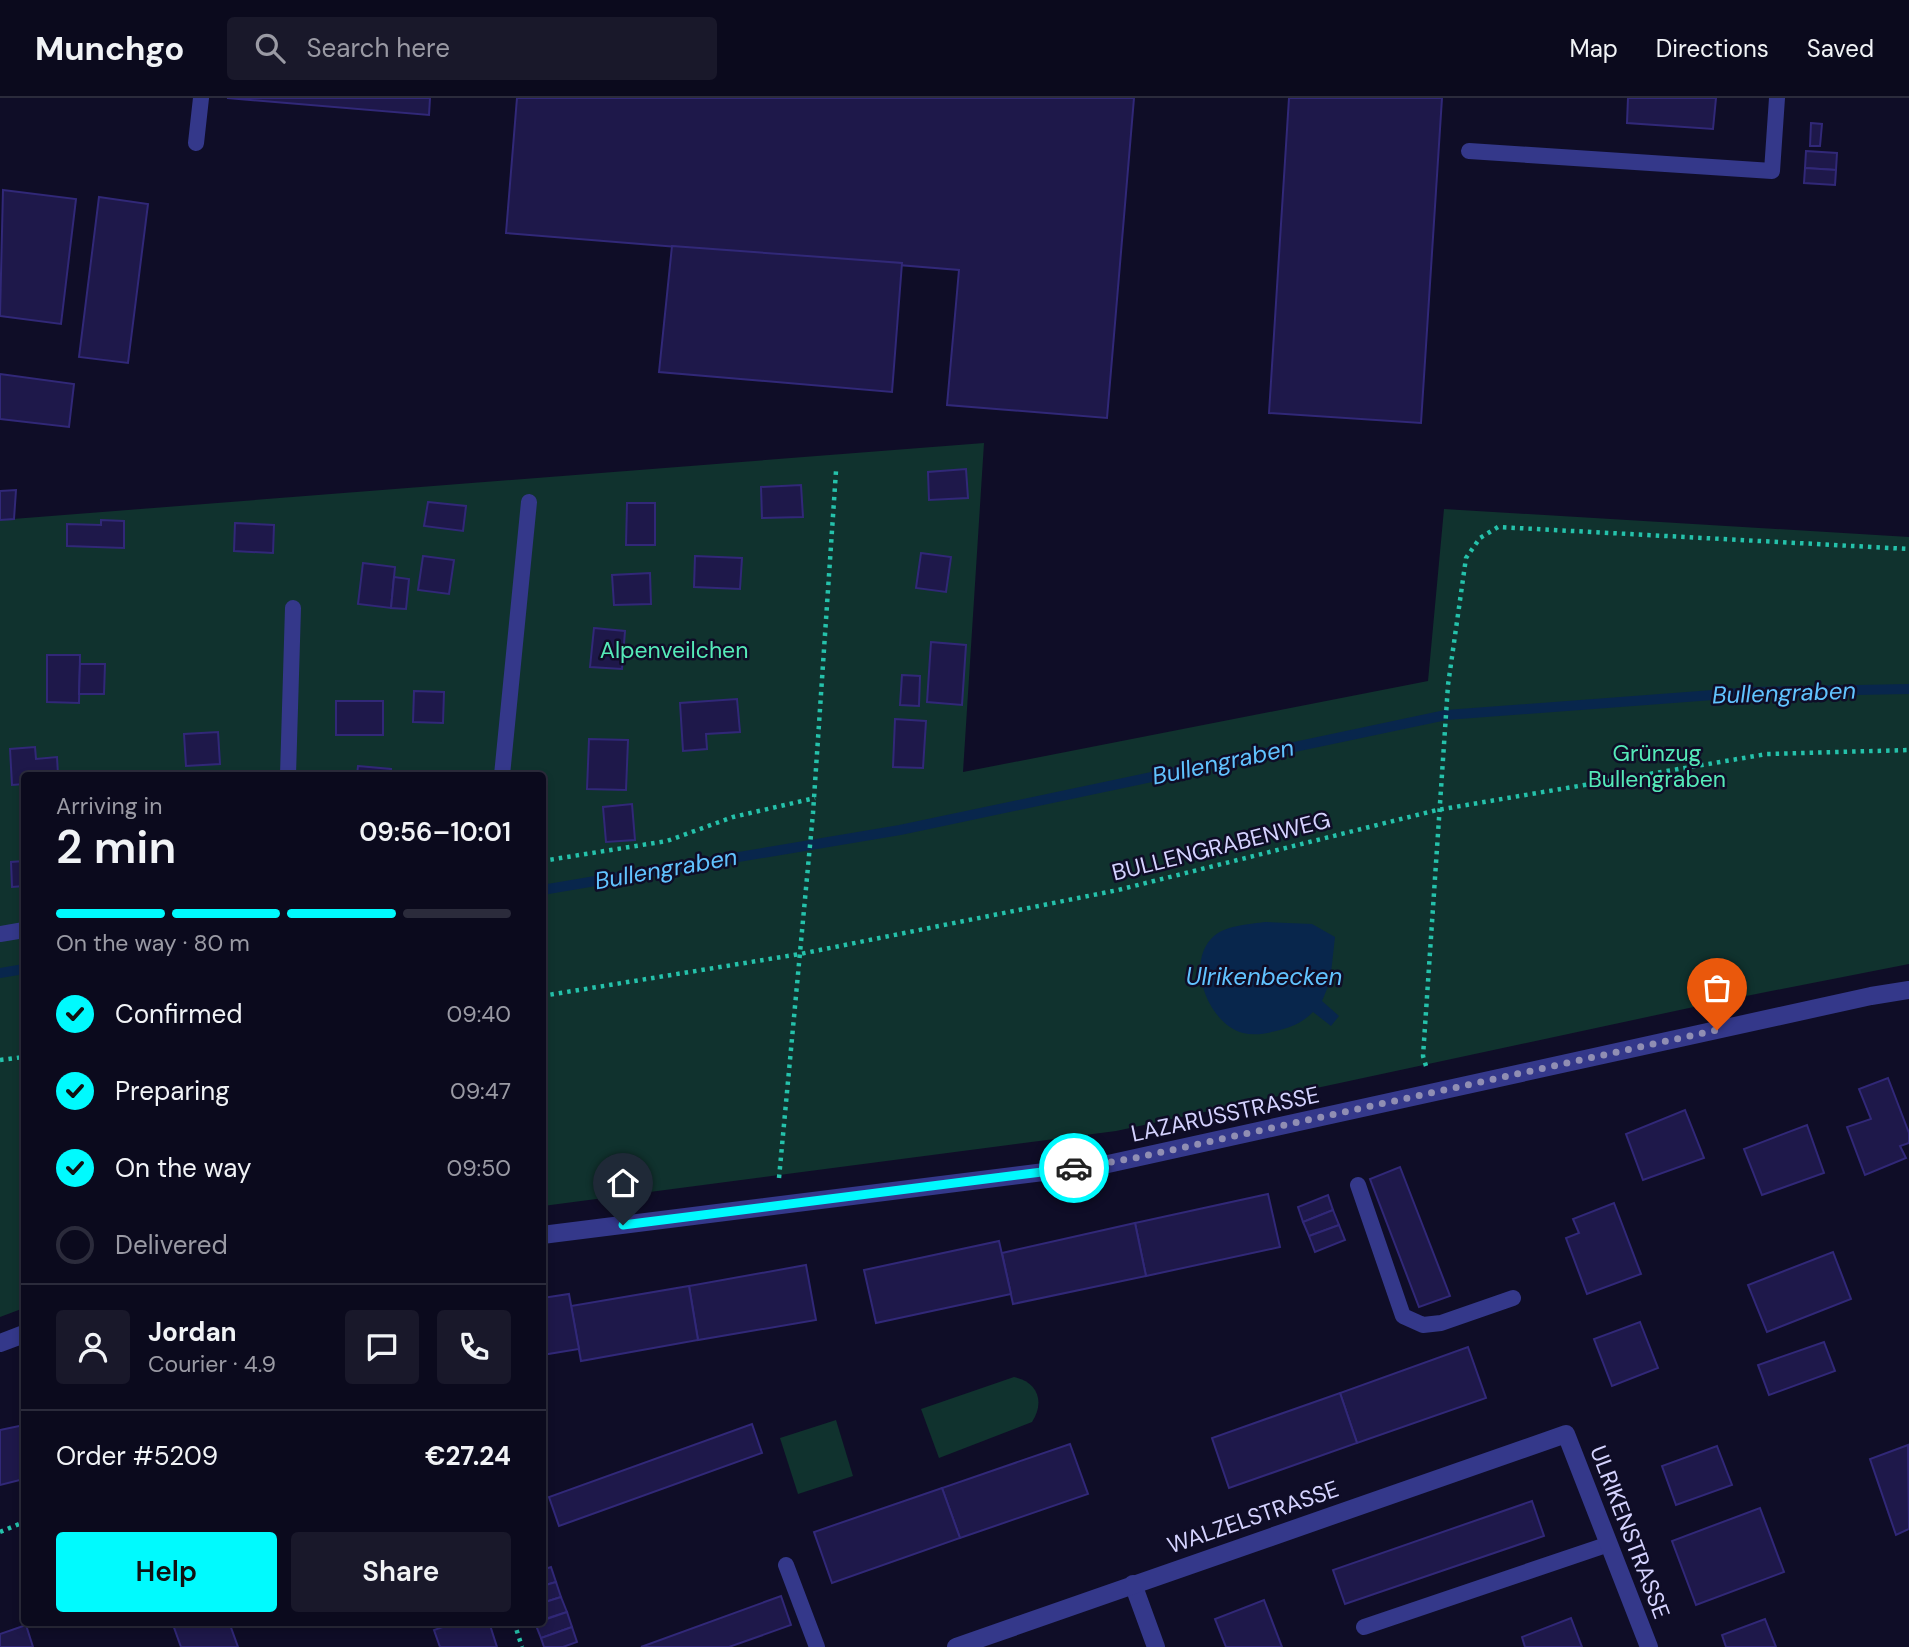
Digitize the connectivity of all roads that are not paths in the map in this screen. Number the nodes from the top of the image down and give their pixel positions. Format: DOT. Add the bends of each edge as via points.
graph roads {
  1 [pos="201,98"];
  2 [pos="1777,98"];
  3 [pos="196,143"];
  4 [pos="1469,151"];
  5 [pos="529,502"];
  6 [pos="293,607"];
  7 [pos="288,772"];
  8 [pos="502,772"];
  9 [pos="21,930"];
  10 [pos="0,934"];
  11 [pos="1909,990"];
  12 [pos="1358,1185"];
  13 [pos="546,1234"];
  14 [pos="1513,1298"];
  15 [pos="21,1335"];
  16 [pos="0,1343"];
  17 [pos="1566,1434"];
  18 [pos="1609,1544"];
  19 [pos="786,1565"];
  20 [pos="1133,1584"];
  21 [pos="1364,1627"];
  22 [pos="817,1647"];
  23 [pos="956,1647"];
  24 [pos="1156,1647"];
  25 [pos="1649,1647"];
  1 -- 3 [label="lane"];
  2 -- 4 [label="lane" via="1772,171"];
  5 -- 8 [label="lane"];
  6 -- 7 [label="lane"];
  9 -- 10 [label="lane"];
  11 -- 13 [label="street, LAZARUSSTRASSE" via="1108,1164"];
  12 -- 14 [label="lane" via="1403,1316 1423,1325 1441,1323"];
  15 -- 16 [label="street"];
  17 -- 18 [label="street, ULRIKENSTRASSE"];
  17 -- 20 [label="street, WALZELSTRASSE"];
  18 -- 21 [label="lane"];
  18 -- 25 [label="street, ULRIKENSTRASSE"];
  19 -- 22 [label="lane"];
  20 -- 23 [label="street, WALZELSTRASSE"];
  20 -- 24 [label="street"];
}
